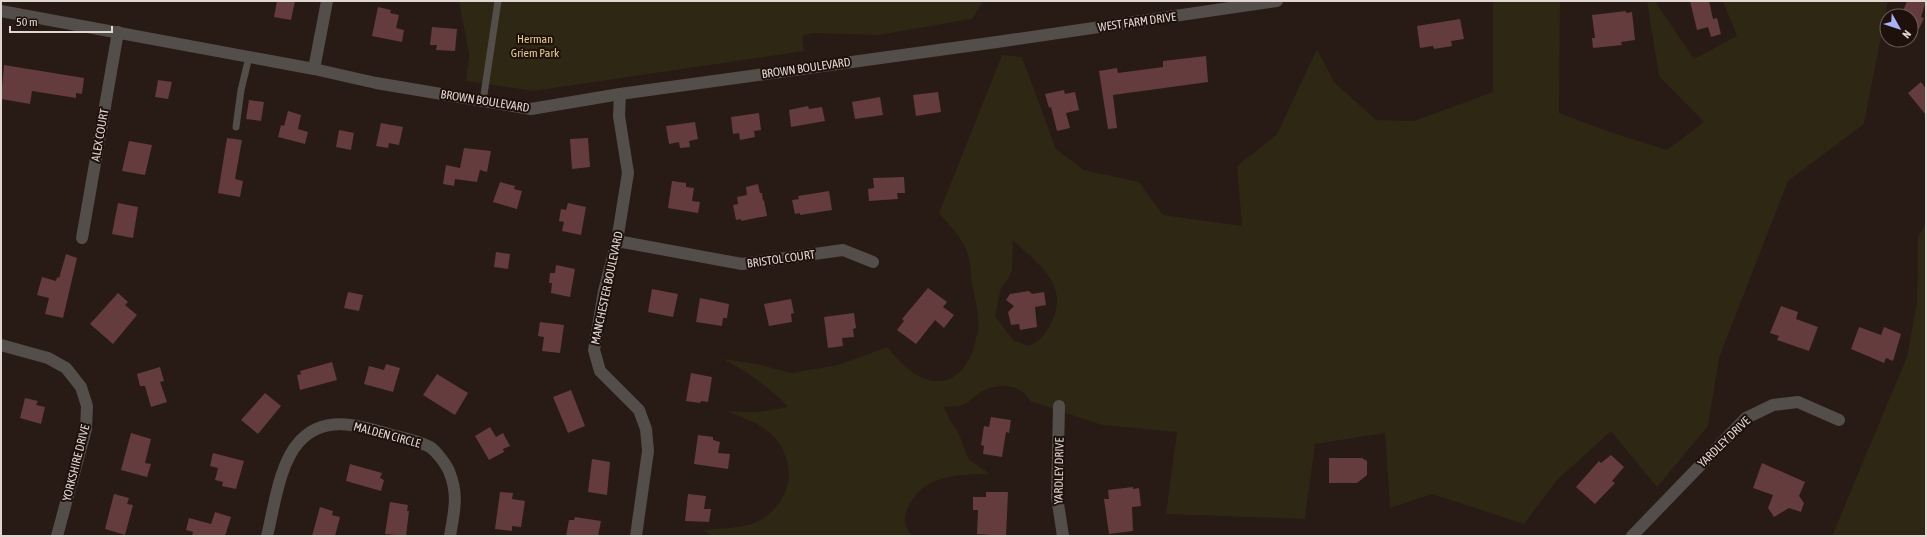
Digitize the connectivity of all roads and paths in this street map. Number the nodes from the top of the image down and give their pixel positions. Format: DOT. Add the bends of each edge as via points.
graph roads {
  1 [pos="327,1"];
  2 [pos="498,1"];
  3 [pos="1277,1"];
  4 [pos="1,12"];
  5 [pos="118,32"];
  6 [pos="996,42"];
  7 [pos="249,57"];
  8 [pos="314,69"];
  9 [pos="620,94"];
  10 [pos="483,101"];
  11 [pos="236,127"];
  12 [pos="82,238"];
  13 [pos="617,241"];
  14 [pos="873,262"];
  15 [pos="1,344"];
  16 [pos="1059,406"];
  17 [pos="1839,420"];
  18 [pos="57,536"];
  19 [pos="267,536"];
  20 [pos="450,536"];
  21 [pos="636,536"];
  22 [pos="1063,536"];
  23 [pos="1632,536"];
  1 -- 8 [label="street"];
  2 -- 10 [label="lane"];
  3 -- 6 [label="street, WEST FARM DRIVE"];
  4 -- 5 [label="street, BROWN BOULEVARD"];
  5 -- 7 [label="street, BROWN BOULEVARD"];
  5 -- 12 [label="street, ALEX COURT"];
  6 -- 9 [label="street, BROWN BOULEVARD"];
  7 -- 8 [label="street, BROWN BOULEVARD"];
  7 -- 11 [label="lane"];
  8 -- 10 [label="street, BROWN BOULEVARD" via="376,83"];
  9 -- 10 [label="street, BROWN BOULEVARD" via="531,109"];
  9 -- 13 [label="street, MANCHESTER BOULEVARD" via="619,116 628,173"];
  13 -- 14 [label="street, BRISTOL COURT" via="742,264 843,250"];
  13 -- 21 [label="street, MANCHESTER BOULEVARD" via="604,291 594,350 600,371 639,410 646,429 648,451"];
  15 -- 18 [label="street, YORKSHIRE DRIVE" via="48,358 66,368 81,387 88,406 86,429"];
  16 -- 22 [label="street, YARDLEY DRIVE" via="1057,497"];
  17 -- 23 [label="street, YARDLEY DRIVE" via="1798,402 1772,405 1746,418"];
  19 -- 20 [label="street, MALDEN CIRCLE" via="286,463 299,442 315,430 332,425 354,424 431,448 448,470 456,497"];
}
